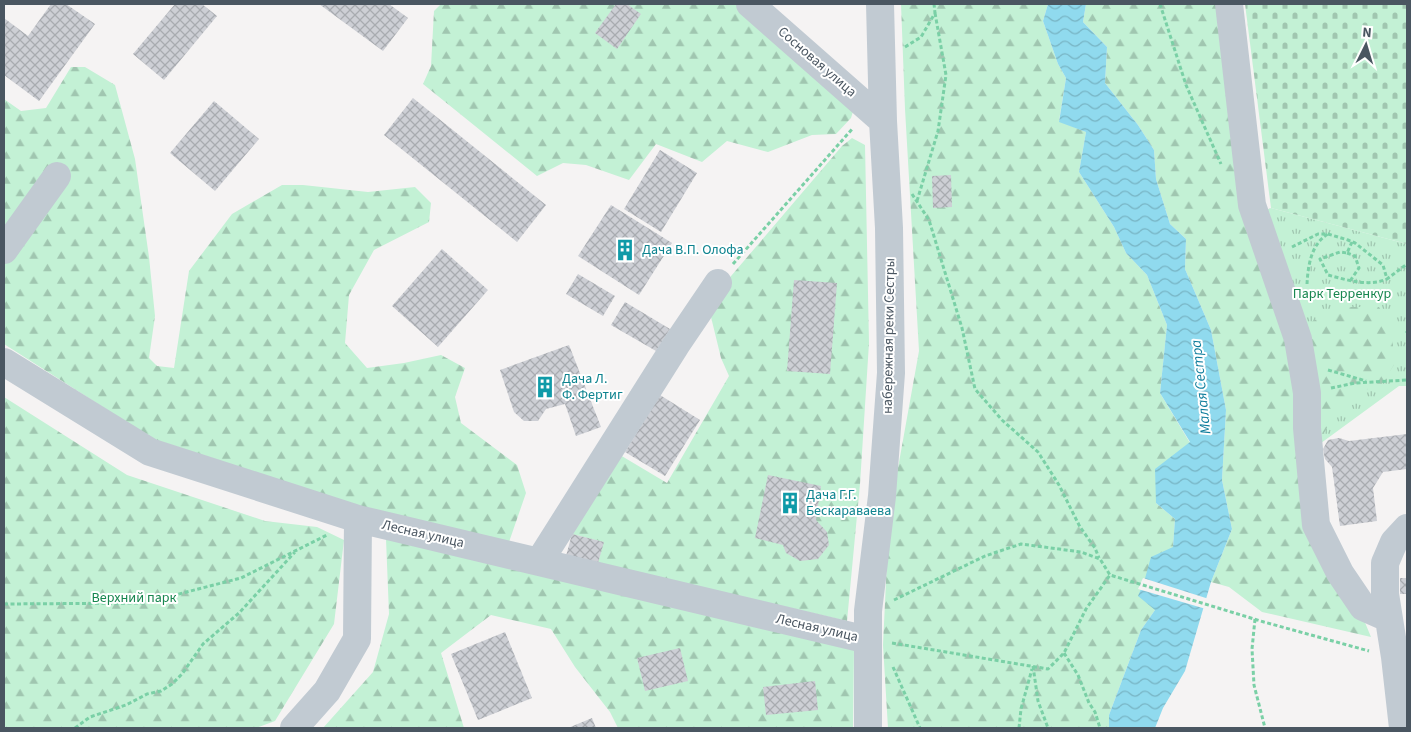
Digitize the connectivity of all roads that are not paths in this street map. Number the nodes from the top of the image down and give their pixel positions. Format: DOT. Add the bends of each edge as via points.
graph roads {
  1 [pos="750,4"];
  2 [pos="880,4"];
  3 [pos="1229,4"];
  4 [pos="876,114"];
  5 [pos="57,176"];
  6 [pos="4,250"];
  7 [pos="724,274"];
  8 [pos="4,362"];
  9 [pos="358,519"];
  10 [pos="1407,528"];
  11 [pos="540,562"];
  12 [pos="1388,618"];
  13 [pos="874,641"];
  14 [pos="1401,656"];
  15 [pos="294,728"];
  16 [pos="868,728"];
  17 [pos="1403,728"];
  1 -- 4 [label="street, Сосновая улица"];
  2 -- 4 [label="street, набережная реки Сестры" via="882,62"];
  3 -- 12 [label="street" via="1252,206 1300,350 1307,394 1316,525 1340,573 1363,607"];
  4 -- 13 [label="street, набережная реки Сестры" via="889,228 891,373 882,496 868,611"];
  5 -- 6 [label="street"];
  7 -- 11 [label="street" via="676,344"];
  8 -- 9 [label="street, Лесная улица" via="150,452"];
  9 -- 11 [label="street, Лесная улица"];
  9 -- 15 [label="street" via="357,639 327,690"];
  10 -- 12 [label="street" via="1394,542 1385,563"];
  11 -- 13 [label="street, Лесная улица"];
  12 -- 14 [label="street"];
  13 -- 16 [label="street, набережная реки Сестры"];
  14 -- 17 [label="street"];
}
